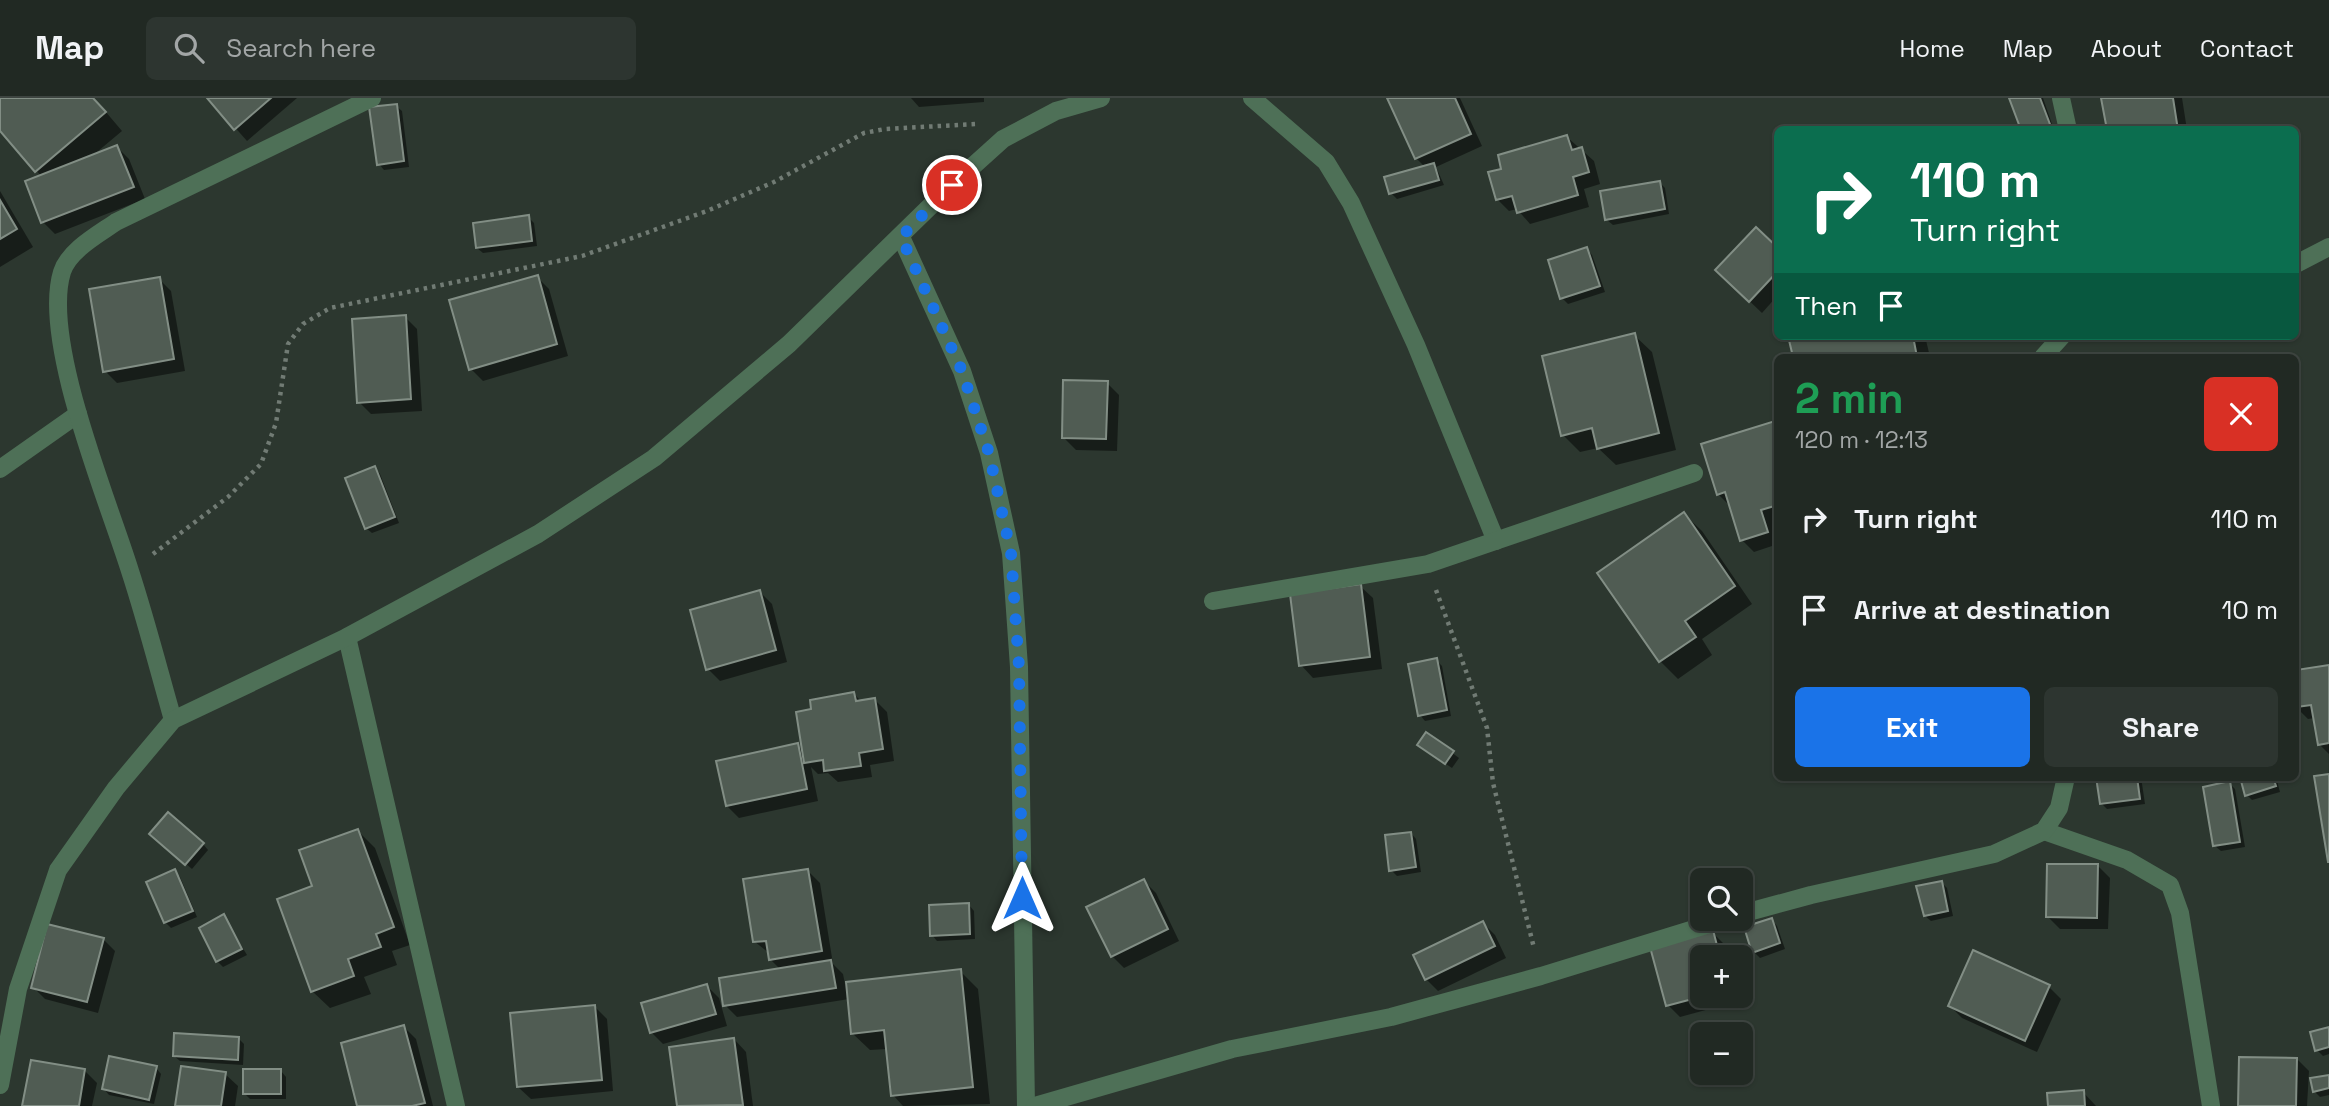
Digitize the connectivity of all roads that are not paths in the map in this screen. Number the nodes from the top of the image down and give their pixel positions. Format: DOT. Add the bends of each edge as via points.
graph roads {
  1 [pos="372,98"];
  2 [pos="1101,98"];
  3 [pos="1252,98"];
  4 [pos="2061,98"];
  5 [pos="2067,126"];
  6 [pos="901,237"];
  7 [pos="2329,247"];
  8 [pos="2299,262"];
  9 [pos="2062,340"];
  10 [pos="2046,354"];
  11 [pos="78,415"];
  12 [pos="0,469"];
  13 [pos="1694,473"];
  14 [pos="1496,541"];
  15 [pos="1213,601"];
  16 [pos="347,637"];
  17 [pos="173,720"];
  18 [pos="2065,781"];
  19 [pos="2044,831"];
  20 [pos="1753,911"];
  21 [pos="1690,930"];
  22 [pos="0,1085"];
  23 [pos="456,1106"];
  24 [pos="1026,1106"];
  25 [pos="1035,1106"];
  26 [pos="2211,1106"];
  1 -- 11 [label="street" via="116,222 86,243 62,270 58,315"];
  2 -- 6 [label="street" via="1056,111 1003,139"];
  3 -- 14 [label="street" via="1326,162 1351,203 1416,345"];
  4 -- 5 [label="street"];
  6 -- 16 [label="street" via="789,344 654,457 538,534"];
  6 -- 24 [label="street" via="962,371 989,453 1011,553 1019,667"];
  7 -- 8 [label="street"];
  9 -- 10 [label="street"];
  11 -- 12 [label="street"];
  11 -- 17 [label="street" via="131,572"];
  13 -- 14 [label="street"];
  14 -- 15 [label="street" via="1429,564"];
  16 -- 17 [label="street"];
  16 -- 23 [label="street"];
  17 -- 22 [label="street" via="116,788 58,870 18,989"];
  18 -- 19 [label="street" via="2059,808"];
  19 -- 20 [label="street" via="1994,854"];
  19 -- 26 [label="street" via="2127,860 2170,885 2180,913"];
  21 -- 25 [label="street" via="1391,1017 1232,1049"];
}
